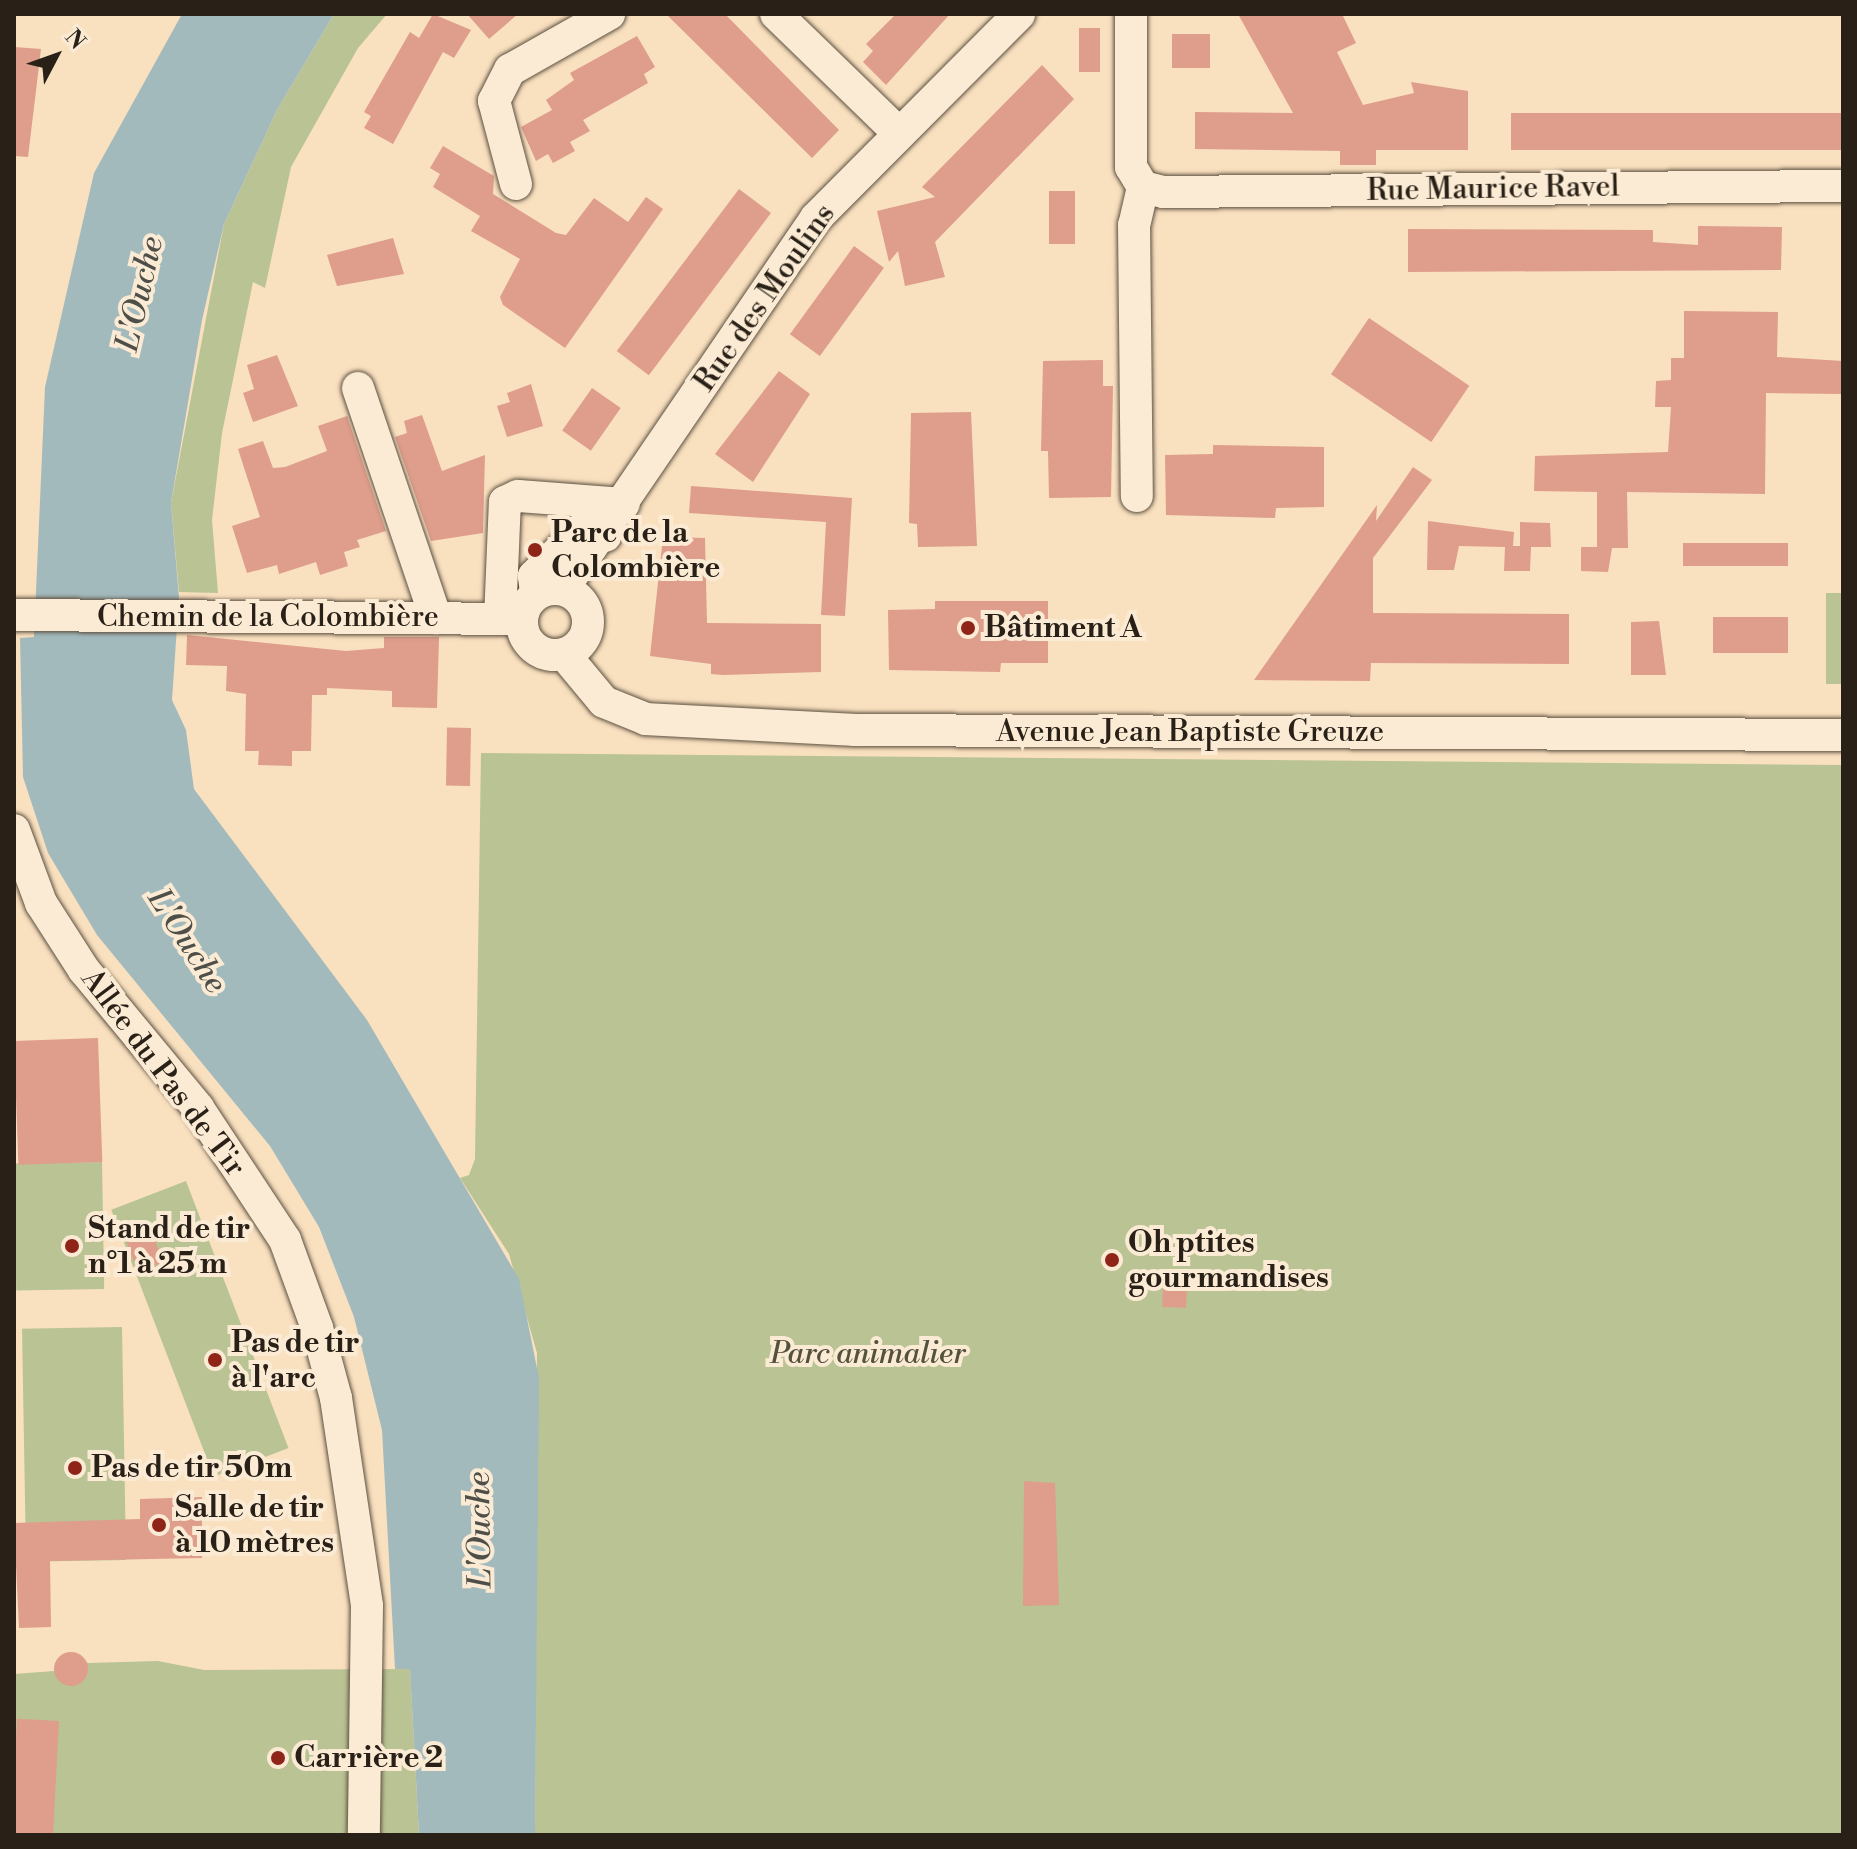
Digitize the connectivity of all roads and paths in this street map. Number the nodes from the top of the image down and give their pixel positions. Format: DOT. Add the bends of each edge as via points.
graph roads {
  1 [pos="609,14"];
  2 [pos="776,14"];
  3 [pos="1019,14"];
  4 [pos="1131,14"];
  5 [pos="899,133"];
  6 [pos="516,184"];
  7 [pos="1843,186"];
  8 [pos="1143,187"];
  9 [pos="358,388"];
  10 [pos="1137,496"];
  11 [pos="624,504"];
  12 [pos="605,536"];
  13 [pos="530,605"];
  14 [pos="587,613"];
  15 [pos="14,615"];
  16 [pos="436,618"];
  17 [pos="564,654"];
  18 [pos="1843,735"];
  19 [pos="14,830"];
  20 [pos="364,1835"];
  1 -- 6 [label="street" via="510,70 494,101"];
  2 -- 5 [label="street"];
  3 -- 5 [label="street, Rue des Moulins"];
  4 -- 8 [label="street" via="1131,167"];
  5 -- 11 [label="street, Rue des Moulins" via="816,218"];
  7 -- 8 [label="street, Rue Maurice Ravel" via="1163,192"];
  8 -- 10 [label="street" via="1134,225"];
  9 -- 16 [label="street"];
  11 -- 12 [label="street, Rue des Moulins"];
  11 -- 13 [label="street" via="518,496 505,502"];
  12 -- 13 [label="street, Rue des Moulins"];
  12 -- 14 [label="street, Rue des Moulins"];
  13 -- 14 [label="street"];
  13 -- 16 [label="street, Chemin de la Colombière"];
  13 -- 17 [label="street" via="530,645"];
  14 -- 17 [label="street, Rue des Moulins" via="584,638"];
  15 -- 16 [label="street, Chemin de la Colombière"];
  17 -- 18 [label="street, Avenue Jean Baptiste Greuze" via="604,702 646,719 855,730"];
  19 -- 20 [label="street, Allée du Pas de Tir" via="41,903 84,970 198,1108 285,1240 336,1398 367,1606"];
}
